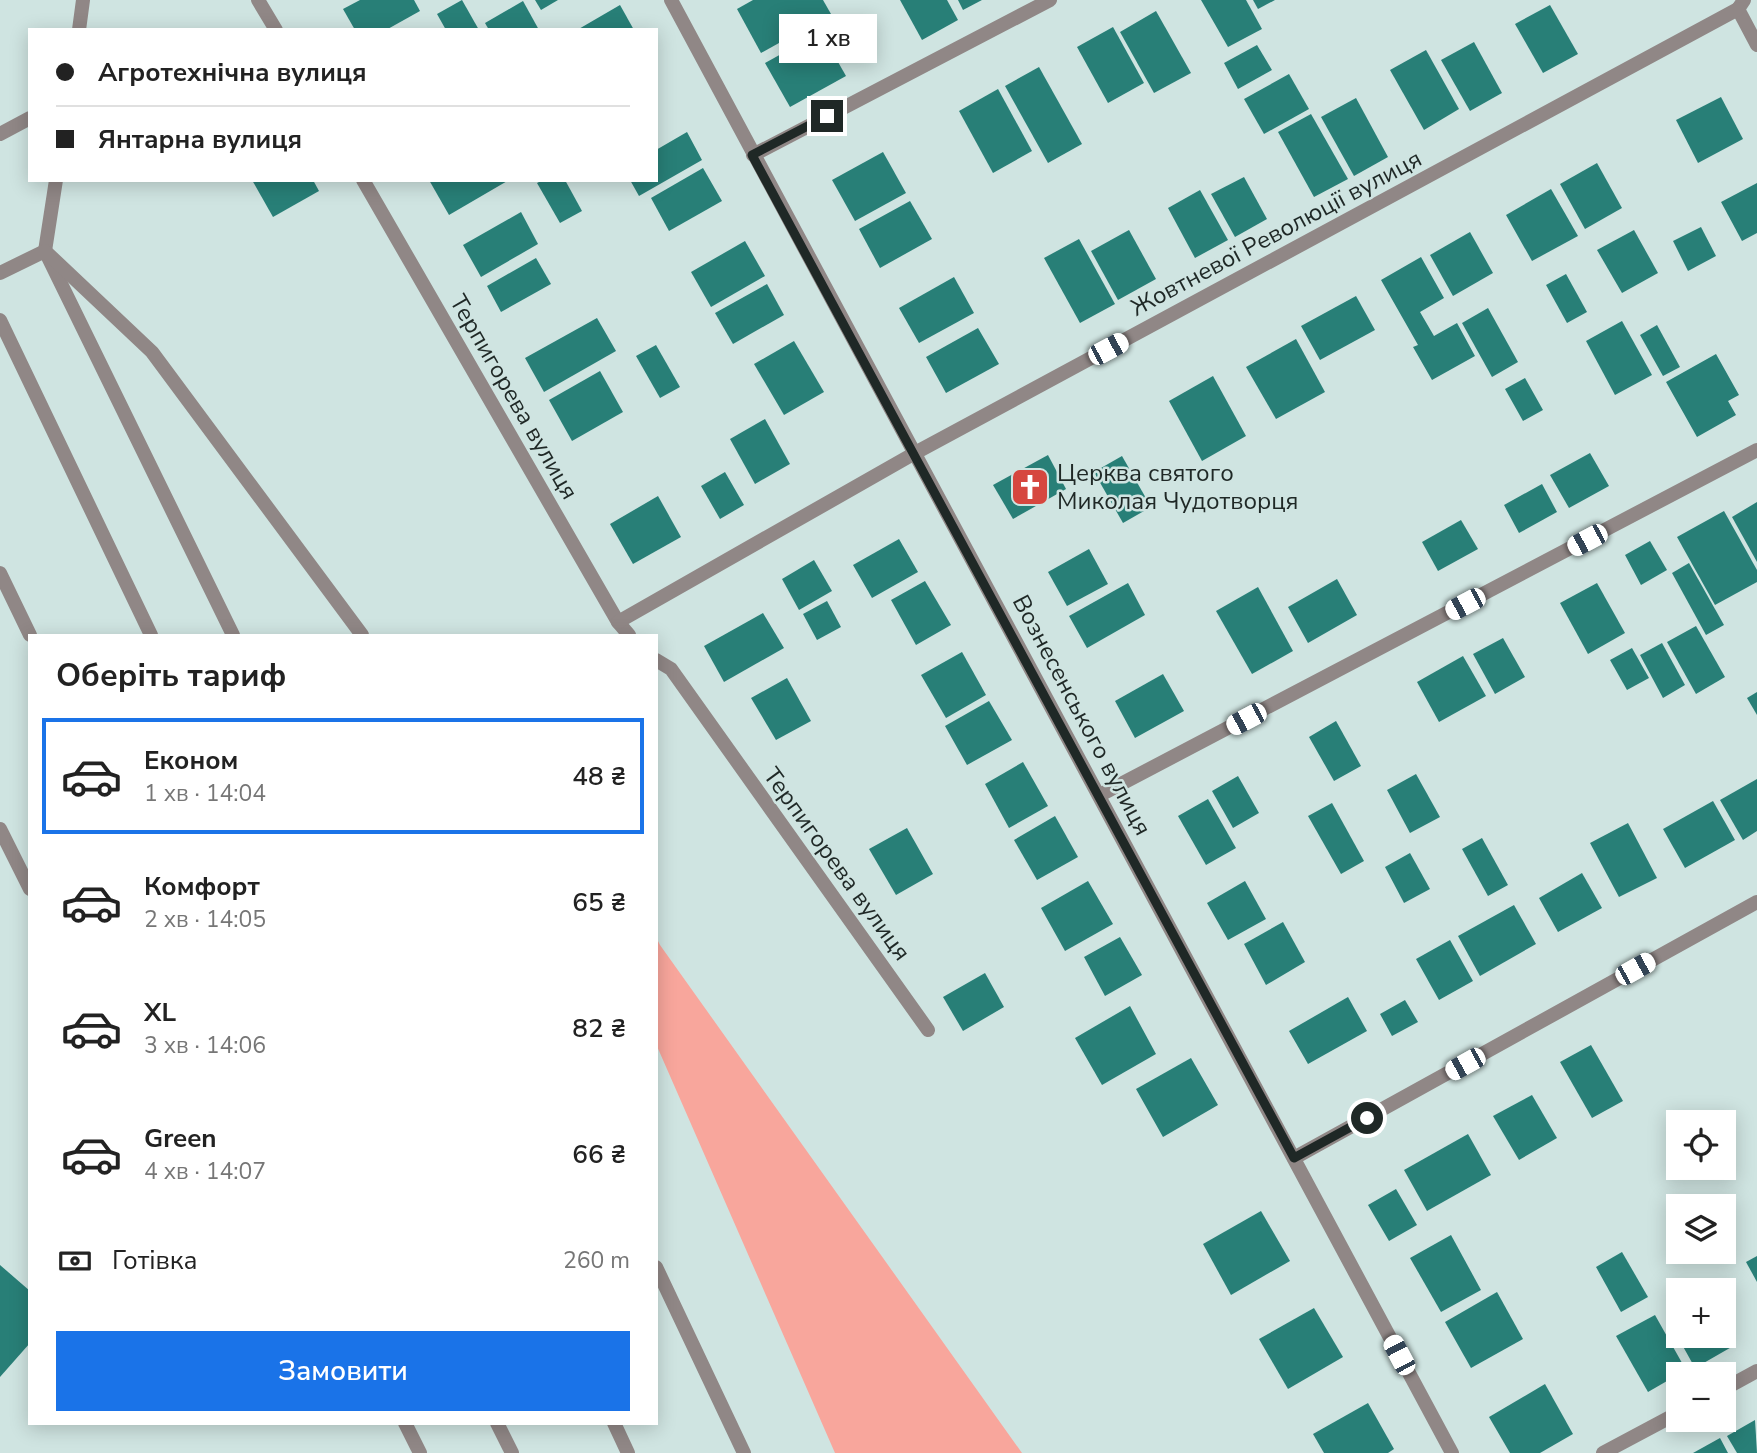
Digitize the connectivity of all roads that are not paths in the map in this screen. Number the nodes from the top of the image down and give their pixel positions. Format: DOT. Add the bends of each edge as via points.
graph roads {
  1 [pos="83,0"];
  2 [pos="258,0"];
  3 [pos="671,0"];
  4 [pos="1050,0"];
  5 [pos="1741,5"];
  6 [pos="79,28"];
  7 [pos="275,28"];
  8 [pos="1757,45"];
  9 [pos="28,119"];
  10 [pos="0,134"];
  11 [pos="752,155"];
  12 [pos="56,182"];
  13 [pos="364,182"];
  14 [pos="45,251"];
  15 [pos="0,273"];
  16 [pos="0,320"];
  17 [pos="1757,450"];
  18 [pos="915,453"];
  19 [pos="0,573"];
  20 [pos="618,622"];
  21 [pos="30,634"];
  22 [pos="151,634"];
  23 [pos="233,634"];
  24 [pos="361,634"];
  25 [pos="628,634"];
  26 [pos="658,661"];
  27 [pos="1100,795"];
  28 [pos="0,829"];
  29 [pos="28,885"];
  30 [pos="1757,902"];
  31 [pos="928,1030"];
  32 [pos="1294,1158"];
  33 [pos="658,1271"];
  34 [pos="1757,1371"];
  35 [pos="1736,1382"];
  36 [pos="1666,1419"];
  37 [pos="406,1425"];
  38 [pos="498,1425"];
  39 [pos="615,1425"];
  40 [pos="420,1453"];
  41 [pos="512,1453"];
  42 [pos="628,1453"];
  43 [pos="744,1453"];
  44 [pos="1452,1453"];
  45 [pos="1603,1453"];
  1 -- 6 [label="street"];
  2 -- 7 [label="street"];
  3 -- 11 [label="street, Вознесенського вулиця"];
  4 -- 11 [label="street"];
  5 -- 8 [label="street"];
  5 -- 18 [label="street, Жовтневої Революції вулиця"];
  9 -- 10 [label="street"];
  11 -- 18 [label="street, Вознесенського вулиця"];
  12 -- 14 [label="street"];
  13 -- 20 [label="street, Терпигорева вулиця"];
  14 -- 15 [label="street"];
  14 -- 23 [label="street"];
  14 -- 24 [label="street" via="152,352"];
  16 -- 22 [label="street"];
  17 -- 27 [label="street"];
  18 -- 20 [label="street, Жовтневої Революції вулиця"];
  18 -- 27 [label="street, Вознесенського вулиця"];
  19 -- 21 [label="street"];
  20 -- 25 [label="street, Терпигорева вулиця"];
  26 -- 31 [label="street, Терпигорева вулиця" via="671,669"];
  27 -- 32 [label="street, Вознесенського вулиця"];
  28 -- 29 [label="street"];
  30 -- 32 [label="street"];
  32 -- 44 [label="street, Вознесенського вулиця"];
  33 -- 43 [label="street"];
  34 -- 35 [label="street"];
  36 -- 45 [label="street"];
  37 -- 40 [label="street"];
  38 -- 41 [label="street"];
  39 -- 42 [label="street"];
}
